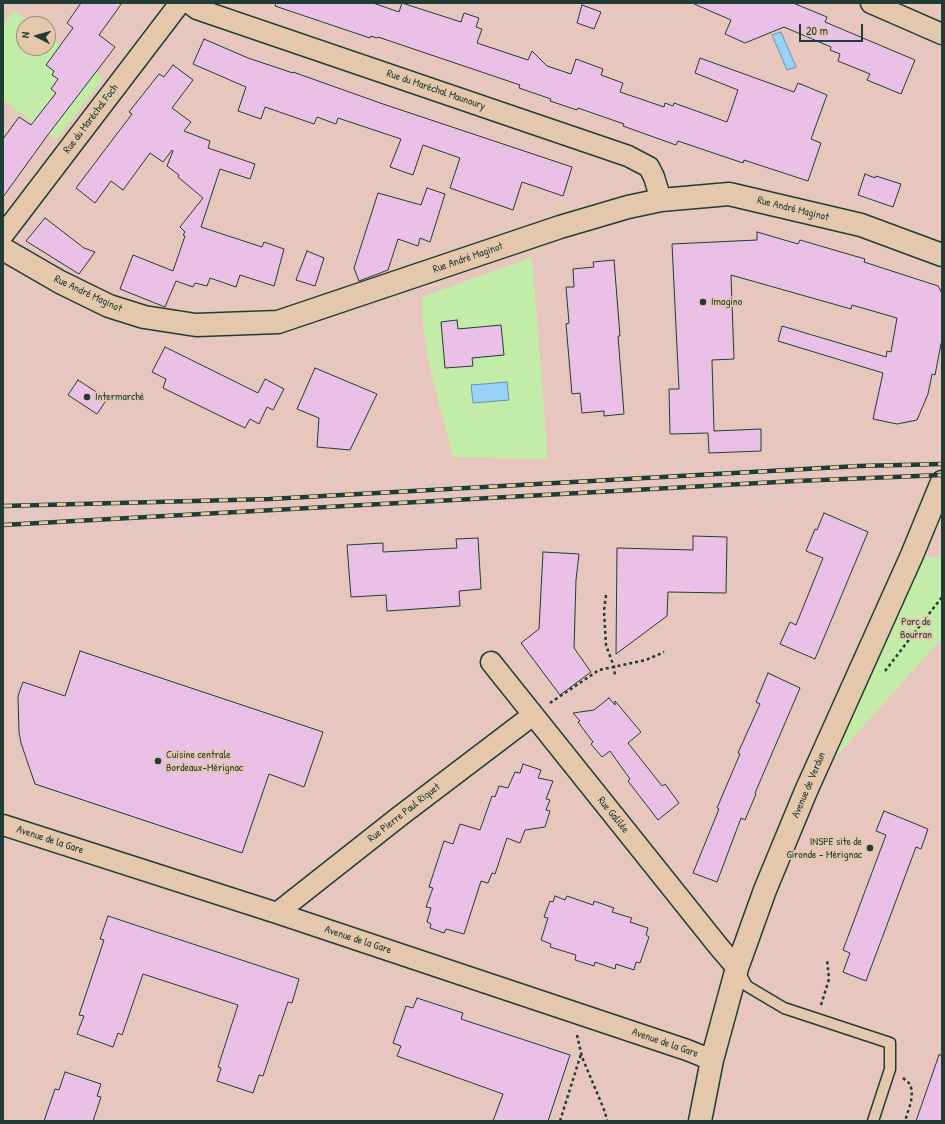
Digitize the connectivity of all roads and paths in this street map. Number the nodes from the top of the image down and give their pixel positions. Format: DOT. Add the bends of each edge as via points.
graph roads {
  1 [pos="180,3"];
  2 [pos="189,3"];
  3 [pos="871,3"];
  4 [pos="942,34"];
  5 [pos="661,200"];
  6 [pos="3,235"];
  7 [pos="3,249"];
  8 [pos="942,255"];
  9 [pos="942,482"];
  10 [pos="606,595"];
  11 [pos="664,652"];
  12 [pos="490,662"];
  13 [pos="614,667"];
  14 [pos="615,676"];
  15 [pos="533,715"];
  16 [pos="3,825"];
  17 [pos="276,913"];
  18 [pos="828,959"];
  19 [pos="737,968"];
  20 [pos="571,1011"];
  21 [pos="816,1019"];
  22 [pos="581,1053"];
  23 [pos="712,1060"];
  24 [pos="890,1069"];
  25 [pos="560,1121"];
  26 [pos="607,1121"];
  27 [pos="700,1121"];
  28 [pos="873,1121"];
  29 [pos="905,1121"];
  1 -- 6 [label="street, Rue du Maréchal Foch"];
  2 -- 5 [label="street, Rue du Maréchal Maunoury" via="197,9 628,156 649,167"];
  3 -- 4 [label="street"];
  5 -- 7 [label="street, Rue André Maginot" via="628,206 560,227 278,322 196,325 144,317 109,306 60,282"];
  5 -- 8 [label="street, Rue André Maginot" via="729,194 861,226"];
  9 -- 19 [label="street, Avenue de Verdun" via="909,562 806,791 765,890"];
  10 -- 13 [label="path" via="606,645"];
  11 -- 13 [label="path" via="646,660"];
  12 -- 15 [label="street, Rue Galilée"];
  13 -- 14 [label="path"];
  13 -- 15 [label="path" via="599,670"];
  15 -- 17 [label="street, Rue Pierre Paul Riquet"];
  15 -- 19 [label="street, Rue Galilée"];
  16 -- 17 [label="street, Avenue de la Gare"];
  17 -- 20 [label="street, Avenue de la Gare"];
  18 -- 21 [label="path" via="829,978"];
  19 -- 21 [label="lane" via="747,986 784,1008"];
  19 -- 23 [label="street, Avenue de Verdun"];
  20 -- 22 [label="path"];
  20 -- 23 [label="street, Avenue de la Gare"];
  21 -- 24 [label="lane" via="890,1043"];
  22 -- 25 [label="path"];
  22 -- 26 [label="path"];
  23 -- 27 [label="street, Avenue de Verdun"];
  24 -- 28 [label="lane"];
  24 -- 29 [label="path" via="910,1084 911,1102"];
}
